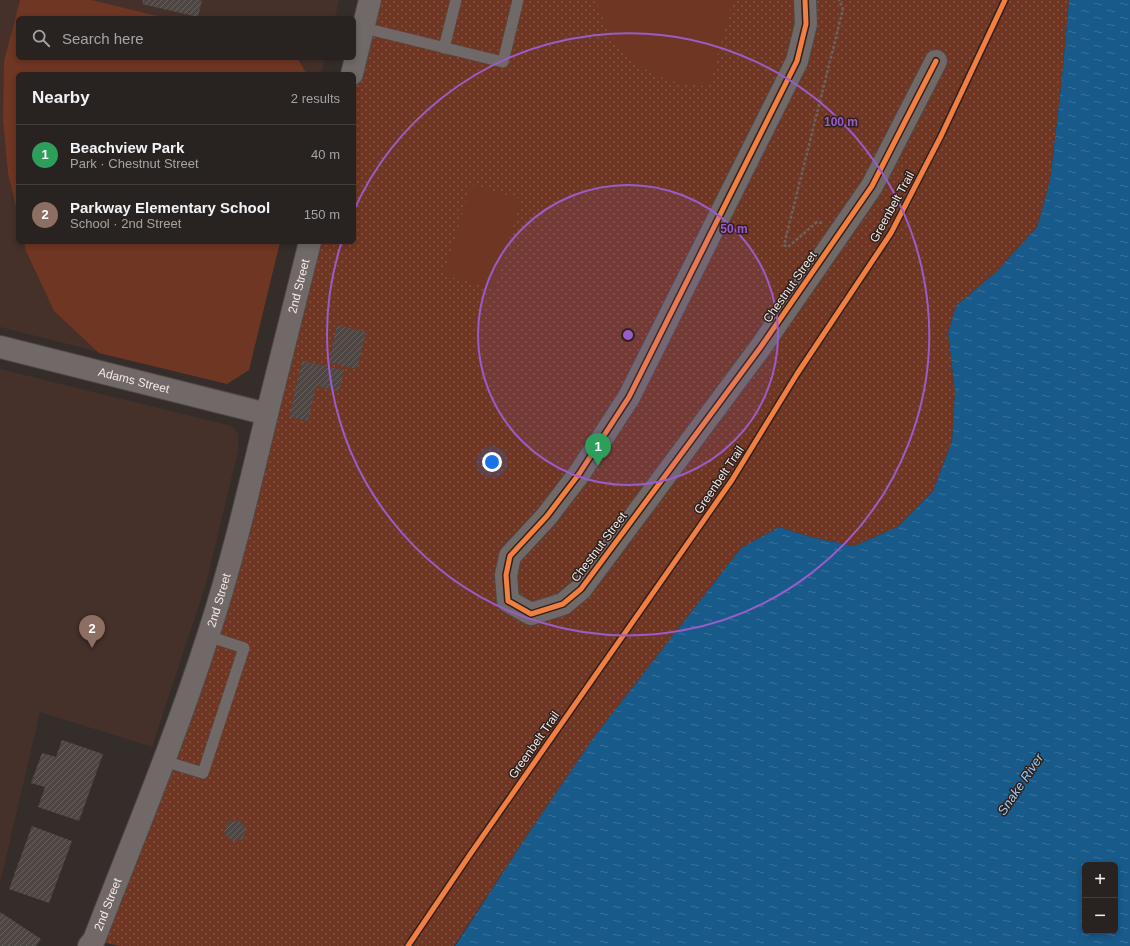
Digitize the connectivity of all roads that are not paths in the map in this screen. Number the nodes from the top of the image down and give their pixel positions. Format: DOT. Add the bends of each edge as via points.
graph roads {
  1 [pos="370,0"];
  2 [pos="456,0"];
  3 [pos="518,0"];
  4 [pos="805,0"];
  5 [pos="364,28"];
  6 [pos="444,48"];
  7 [pos="356,59"];
  8 [pos="356,60"];
  9 [pos="936,61"];
  10 [pos="353,72"];
  11 [pos="310,244"];
  12 [pos="0,347"];
  13 [pos="267,414"];
  14 [pos="208,636"];
  15 [pos="164,761"];
  16 [pos="89,946"];
  1 -- 5 [label="street"];
  2 -- 6 [label="lane"];
  3 -- 6 [label="lane" via="503,62"];
  4 -- 9 [label="street, Chestnut Street" via="806,24 797,61 629,397 579,474 547,516 510,556 506,575 508,601 531,614 563,604 581,589 760,348 872,186"];
  5 -- 6 [label="lane"];
  5 -- 7 [label="street"];
  8 -- 10 [label="street"];
  11 -- 13 [label="street, 2nd Street"];
  12 -- 13 [label="street, Adams Street"];
  13 -- 14 [label="street, 2nd Street" via="239,533"];
  14 -- 15 [label="street, 2nd Street"];
  14 -- 15 [label="lane" via="244,648 203,773"];
  15 -- 16 [label="street, 2nd Street" via="94,940"];
}
